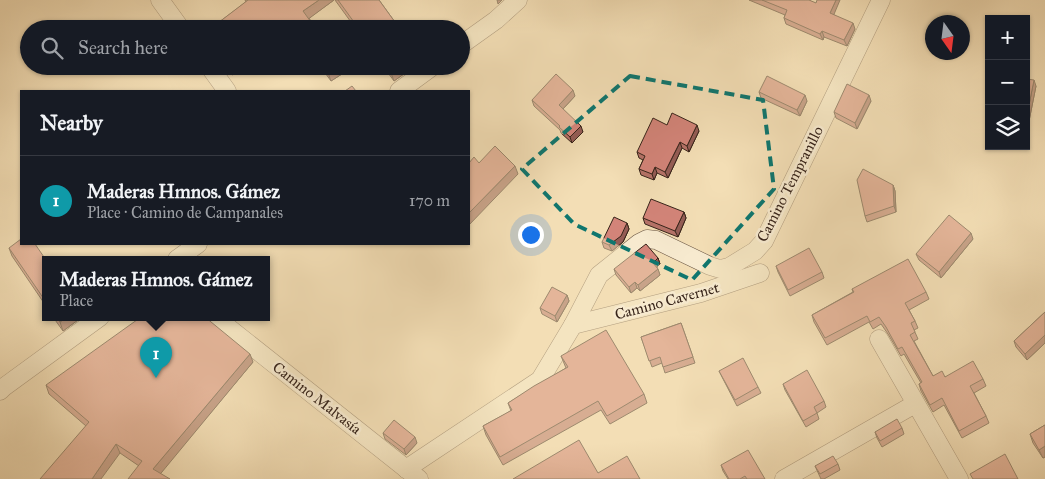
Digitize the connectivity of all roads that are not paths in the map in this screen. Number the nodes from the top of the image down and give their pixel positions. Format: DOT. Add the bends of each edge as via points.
graph roads {
  1 [pos="160,0"];
  2 [pos="518,0"];
  3 [pos="881,0"];
  4 [pos="174,20"];
  5 [pos="470,39"];
  6 [pos="215,75"];
  7 [pos="421,75"];
  8 [pos="226,90"];
  9 [pos="401,90"];
  10 [pos="197,245"];
  11 [pos="181,256"];
  12 [pos="760,273"];
  13 [pos="95,321"];
  14 [pos="220,321"];
  15 [pos="573,325"];
  16 [pos="879,339"];
  17 [pos="0,391"];
  18 [pos="915,404"];
  19 [pos="811,473"];
  20 [pos="413,474"];
  21 [pos="784,479"];
  22 [pos="959,479"];
  1 -- 4 [label="street"];
  2 -- 5 [label="street"];
  3 -- 15 [label="street, Camino Tempranillo" via="764,241 755,252 720,269 647,239 599,275"];
  6 -- 8 [label="street"];
  7 -- 9 [label="street"];
  10 -- 11 [label="street"];
  12 -- 15 [label="street, Camino Cavernet" via="701,293"];
  13 -- 17 [label="street"];
  14 -- 20 [label="street, Camino Malvasía"];
  15 -- 20 [label="street, Camino Tempranillo" via="540,380"];
  16 -- 18 [label="street"];
  18 -- 19 [label="street"];
  18 -- 22 [label="street"];
  19 -- 21 [label="street"];
}
